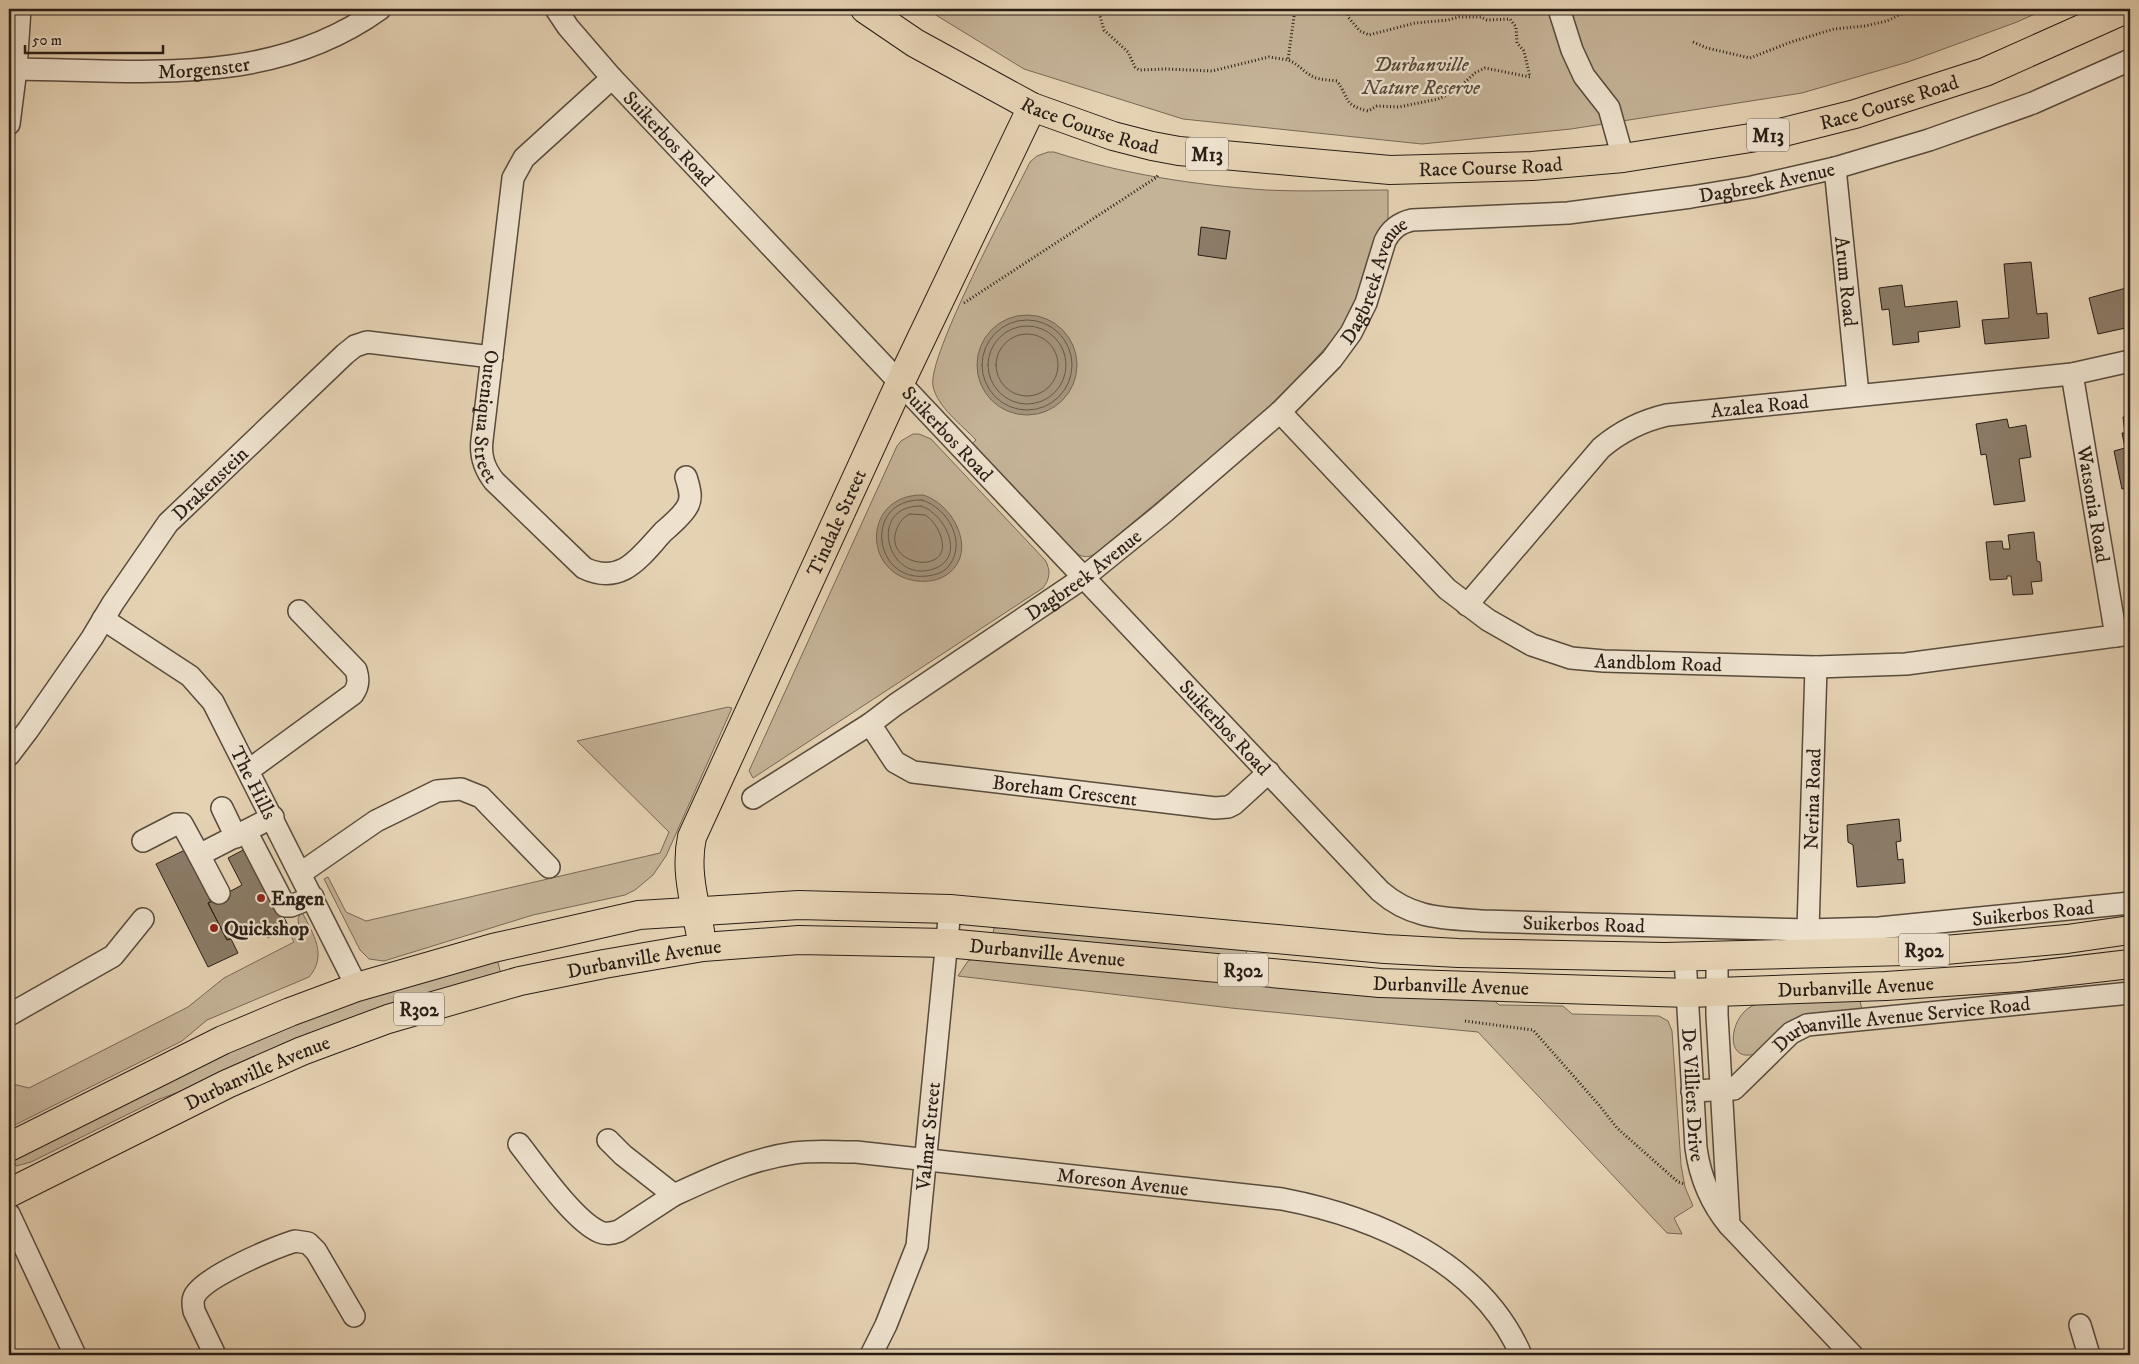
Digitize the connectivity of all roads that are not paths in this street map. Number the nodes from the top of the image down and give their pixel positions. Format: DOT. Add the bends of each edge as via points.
graph roads {
  1 [pos="20,9"];
  2 [pos="380,9"];
  3 [pos="556,9"];
  4 [pos="865,9"];
  5 [pos="1559,9"];
  6 [pos="2126,9"];
  7 [pos="2130,60"];
  8 [pos="16,69"];
  9 [pos="612,78"];
  10 [pos="1032,107"];
  11 [pos="9,124"];
  12 [pos="1623,158"];
  13 [pos="1835,168"];
  14 [pos="492,357"];
  15 [pos="2130,360"];
  16 [pos="2072,374"];
  17 [pos="900,383"];
  18 [pos="1858,394"];
  19 [pos="1280,412"];
  20 [pos="686,478"];
  21 [pos="1083,578"];
  22 [pos="1467,605"];
  23 [pos="299,611"];
  24 [pos="103,619"];
  25 [pos="2123,635"];
  26 [pos="1816,667"];
  27 [pos="870,724"];
  28 [pos="9,755"];
  29 [pos="249,770"];
  30 [pos="1269,772"];
  31 [pos="753,798"];
  32 [pos="222,808"];
  33 [pos="273,817"];
  34 [pos="241,834"];
  35 [pos="143,841"];
  36 [pos="199,855"];
  37 [pos="550,867"];
  38 [pos="301,873"];
  39 [pos="219,893"];
  40 [pos="313,897"];
  41 [pos="2130,903"];
  42 [pos="950,909"];
  43 [pos="697,912"];
  44 [pos="143,919"];
  45 [pos="1808,930"];
  46 [pos="2130,930"];
  47 [pos="946,943"];
  48 [pos="703,947"];
  49 [pos="1717,956"];
  50 [pos="1685,957"];
  51 [pos="2130,964"];
  52 [pos="357,987"];
  53 [pos="2130,992"];
  54 [pos="1688,993"];
  55 [pos="1717,993"];
  56 [pos="9,1015"];
  57 [pos="1722,1090"];
  58 [pos="1692,1091"];
  59 [pos="608,1140"];
  60 [pos="519,1144"];
  61 [pos="9,1147"];
  62 [pos="926,1160"];
  63 [pos="9,1193"];
  64 [pos="674,1195"];
  65 [pos="9,1214"];
  66 [pos="1729,1225"];
  67 [pos="354,1316"];
  68 [pos="2080,1325"];
  69 [pos="75,1355"];
  70 [pos="215,1355"];
  71 [pos="871,1355"];
  72 [pos="1521,1355"];
  73 [pos="1852,1355"];
  74 [pos="2089,1355"];
  1 -- 8 [label="street"];
  2 -- 8 [label="street, Morgenster" via="308,47 228,68 173,71"];
  3 -- 9 [label="street, Suikerbos Road"];
  4 -- 10 [label="main road, Race Course Road / M13" via="915,43"];
  5 -- 12 [label="street" via="1584,76 1608,108"];
  6 -- 12 [label="main road, Race Course Road / M13" via="1985,72 1855,114 1776,134"];
  7 -- 13 [label="street, Dagbreek Avenue" via="2033,103 1929,140"];
  8 -- 11 [label="street"];
  9 -- 14 [label="street, Outeniqua Street" via="524,158 516,171 511,186"];
  9 -- 17 [label="street, Suikerbos Road"];
  10 -- 12 [label="main road, Race Course Road / M13" via="1112,136 1180,151 1390,170 1532,166"];
  10 -- 17 [label="main road, Tindale Street"];
  13 -- 18 [label="street, Arum Road"];
  13 -- 19 [label="street, Dagbreek Avenue" via="1752,187 1630,206 1568,213 1412,220 1399,224 1385,240 1366,303 1352,333 1332,359"];
  14 -- 20 [label="street, Outeniqua Street" via="481,450 485,467 494,481 584,568 611,574 635,562 687,508 690,493"];
  14 -- 24 [label="street, Drakenstein" via="367,342 355,346 168,523"];
  15 -- 16 [label="street, Azalea Road"];
  16 -- 18 [label="street, Azalea Road"];
  16 -- 25 [label="street, Watsonia Road"];
  17 -- 21 [label="street, Suikerbos Road"];
  17 -- 43 [label="main road, Tindale Street" via="692,837 689,861"];
  18 -- 22 [label="street, Azalea Road" via="1667,415 1624,431 1591,459"];
  19 -- 21 [label="street, Dagbreek Avenue"];
  19 -- 22 [label="street, Aandblom Road" via="1447,589"];
  21 -- 27 [label="street, Dagbreek Avenue"];
  21 -- 30 [label="street, Suikerbos Road"];
  22 -- 26 [label="street, Aandblom Road" via="1509,634 1571,658"];
  23 -- 29 [label="street" via="356,670 356,689"];
  24 -- 28 [label="street, Drakenstein"];
  24 -- 29 [label="street, The Hills" via="200,685 218,710"];
  25 -- 26 [label="street, Aandblom Road" via="1906,664"];
  26 -- 45 [label="street, Nerina Road"];
  27 -- 30 [label="street, Boreham Crescent" via="895,762 913,772 1215,808 1234,804"];
  27 -- 31 [label="street, Dagbreek Avenue"];
  29 -- 33 [label="street, The Hills"];
  30 -- 45 [label="street, Suikerbos Road" via="1380,890 1400,906 1422,915 1483,921"];
  32 -- 34 [label="street"];
  33 -- 34 [label="street"];
  33 -- 38 [label="street, The Hills"];
  34 -- 36 [label="street"];
  34 -- 40 [label="street" via="285,906"];
  35 -- 36 [label="street" via="182,824"];
  36 -- 39 [label="street"];
  37 -- 38 [label="street" via="481,797 469,790 449,788 376,821"];
  38 -- 40 [label="street, The Hills"];
  40 -- 52 [label="street, The Hills"];
  41 -- 45 [label="street, Suikerbos Road" via="1879,928"];
  42 -- 43 [label="main road, Durbanville Avenue / R302" via="799,906"];
  42 -- 47 [label="street, Valmar Street"];
  42 -- 50 [label="main road, Durbanville Avenue / R302" via="1394,949"];
  43 -- 48 [label="main road, Tindale Street"];
  43 -- 52 [label="main road, Durbanville Avenue / R302" via="639,915 543,936"];
  44 -- 56 [label="street" via="113,956"];
  46 -- 49 [label="main road, Durbanville Avenue / R302" via="1945,950"];
  47 -- 48 [label="main road, Durbanville Avenue / R302" via="799,940"];
  47 -- 54 [label="main road, Durbanville Avenue / R302" via="1380,982"];
  47 -- 62 [label="street, Valmar Street"];
  48 -- 63 [label="main road, Durbanville Avenue / R302" via="529,979 388,1019 302,1051 227,1084"];
  49 -- 50 [label="main road, Durbanville Avenue / R302"];
  49 -- 55 [label="street, De Villiers Drive"];
  50 -- 54 [label="street, De Villiers Drive"];
  51 -- 55 [label="main road, Durbanville Avenue / R302" via="2000,978"];
  52 -- 61 [label="main road, Durbanville Avenue / R302" via="215,1044"];
  53 -- 57 [label="street, Durbanville Avenue Service Road" via="1807,1025 1791,1033 1734,1089"];
  54 -- 55 [label="main road, Durbanville Avenue / R302"];
  54 -- 58 [label="street, De Villiers Drive"];
  55 -- 57 [label="street, De Villiers Drive"];
  57 -- 58 [label="street, Durbanville Avenue Service Road"];
  57 -- 66 [label="street, De Villiers Drive"];
  58 -- 66 [label="street, De Villiers Drive" via="1700,1170 1709,1196"];
  59 -- 64 [label="street"];
  60 -- 64 [label="street, Moreson Avenue" via="568,1206 601,1233 614,1233"];
  62 -- 64 [label="street, Moreson Avenue" via="856,1152 796,1152 721,1173"];
  62 -- 71 [label="street, Valmar Street" via="917,1246"];
  62 -- 72 [label="street, Moreson Avenue" via="1282,1199 1345,1214 1396,1234 1454,1272 1489,1303"];
  65 -- 69 [label="street"];
  66 -- 73 [label="street, De Villiers Drive"];
  67 -- 70 [label="street" via="316,1251 308,1243 295,1241 223,1273 196,1294 194,1311"];
  68 -- 74 [label="street"];
}
